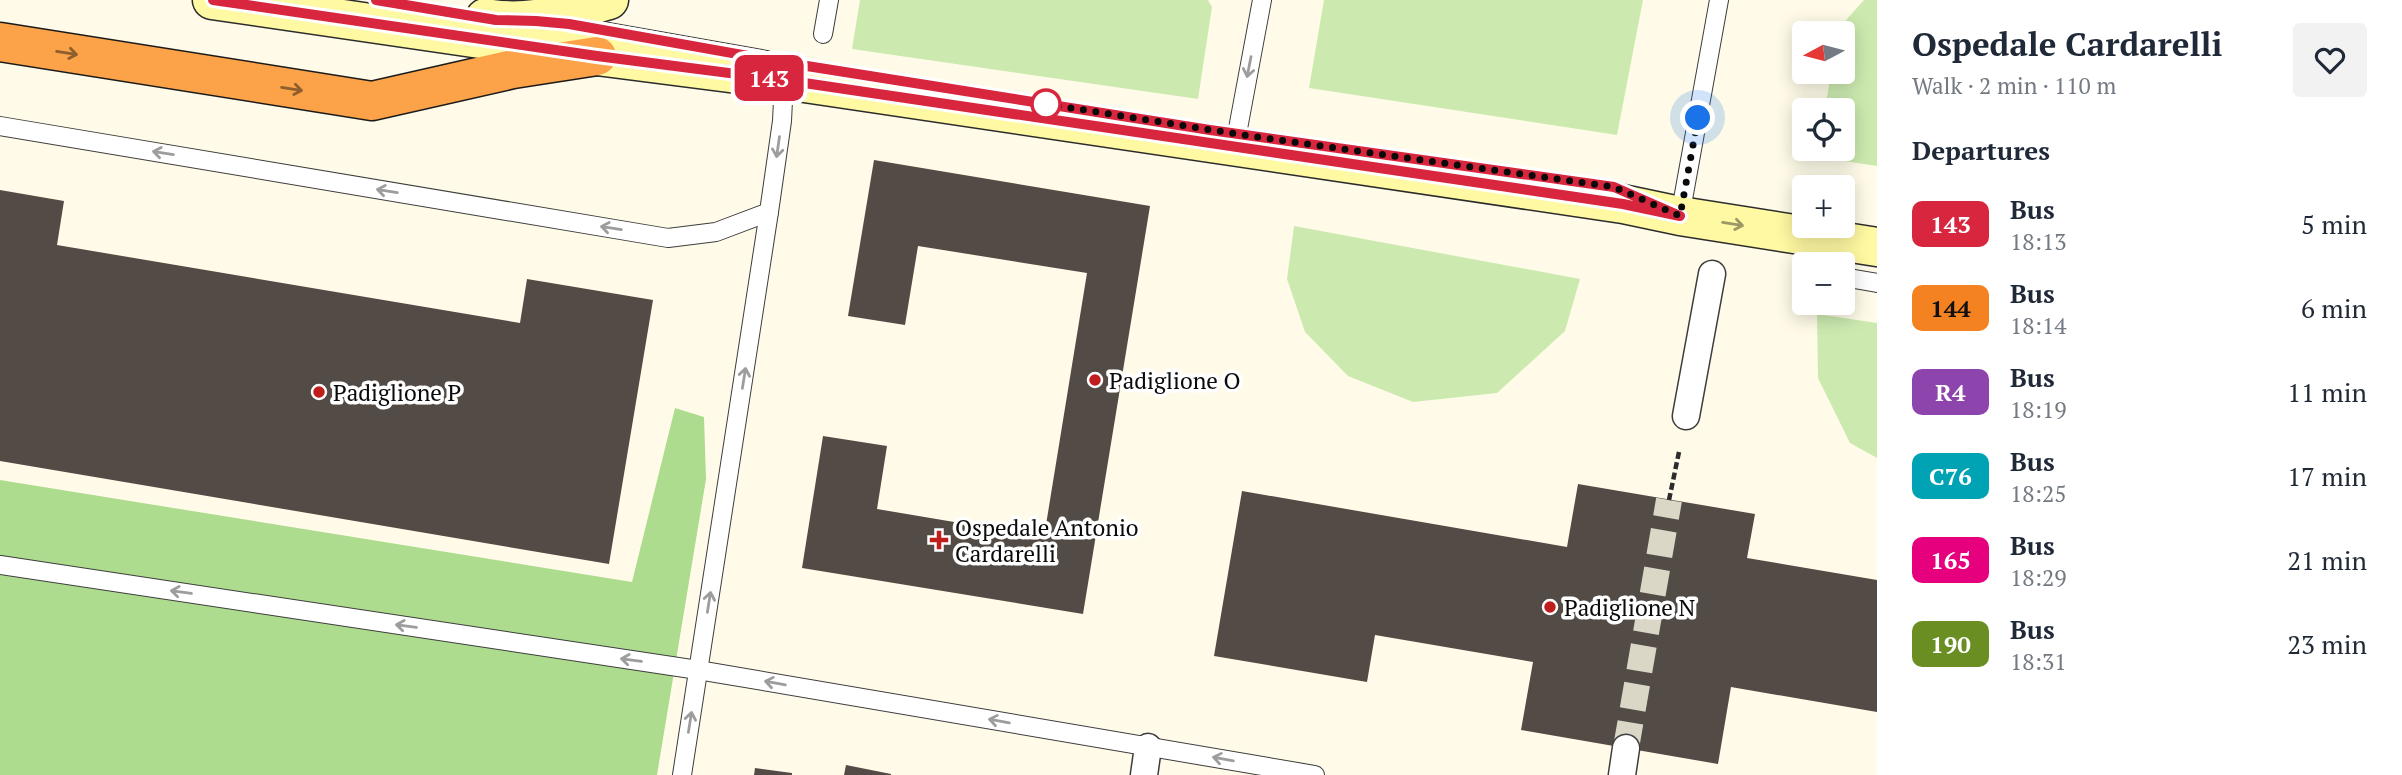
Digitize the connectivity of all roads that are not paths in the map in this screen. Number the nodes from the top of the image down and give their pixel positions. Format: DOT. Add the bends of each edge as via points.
graph roads {
  1 [pos="212,0"];
  2 [pos="376,0"];
  3 [pos="609,0"];
  4 [pos="829,0"];
  5 [pos="1262,0"];
  6 [pos="1719,0"];
  7 [pos="536,21"];
  8 [pos="823,34"];
  9 [pos="0,42"];
  10 [pos="597,56"];
  11 [pos="784,80"];
  12 [pos="0,126"];
  13 [pos="1237,134"];
  14 [pos="769,212"];
  15 [pos="1680,216"];
  16 [pos="1787,233"];
  17 [pos="1877,247"];
  18 [pos="1806,252"];
  19 [pos="1712,274"];
  20 [pos="1855,279"];
  21 [pos="1877,283"];
  22 [pos="1686,416"];
  23 [pos="0,565"];
  24 [pos="698,670"];
  25 [pos="1148,747"];
  26 [pos="1626,748"];
  27 [pos="682,775"];
  28 [pos="1144,775"];
  29 [pos="1315,775"];
  30 [pos="1622,775"];
  1 -- 10 [label="main road"];
  2 -- 7 [label="main road" via="496,20"];
  3 -- 7 [label="main road"];
  4 -- 8 [label="lane"];
  5 -- 13 [label="lane, one-way"];
  6 -- 15 [label="lane"];
  7 -- 13 [label="lane"];
  9 -- 10 [label="highway, one-way" via="372,102 513,69"];
  10 -- 11 [label="main road"];
  11 -- 14 [label="lane, one-way"];
  11 -- 15 [label="main road"];
  14 -- 12 [label="lane, one-way" via="716,232 668,238"];
  13 -- 15 [label="lane" via="1614,187"];
  24 -- 14 [label="lane, one-way"];
  15 -- 16 [label="main road, one-way"];
  16 -- 17 [label="main road"];
  16 -- 18 [label="lane"];
  19 -- 22 [label="street"];
  20 -- 21 [label="lane"];
  24 -- 23 [label="lane, one-way"];
  25 -- 24 [label="lane, one-way"];
  27 -- 24 [label="lane, one-way"];
  25 -- 28 [label="street"];
  29 -- 25 [label="lane, one-way"];
  26 -- 30 [label="street"];
}
